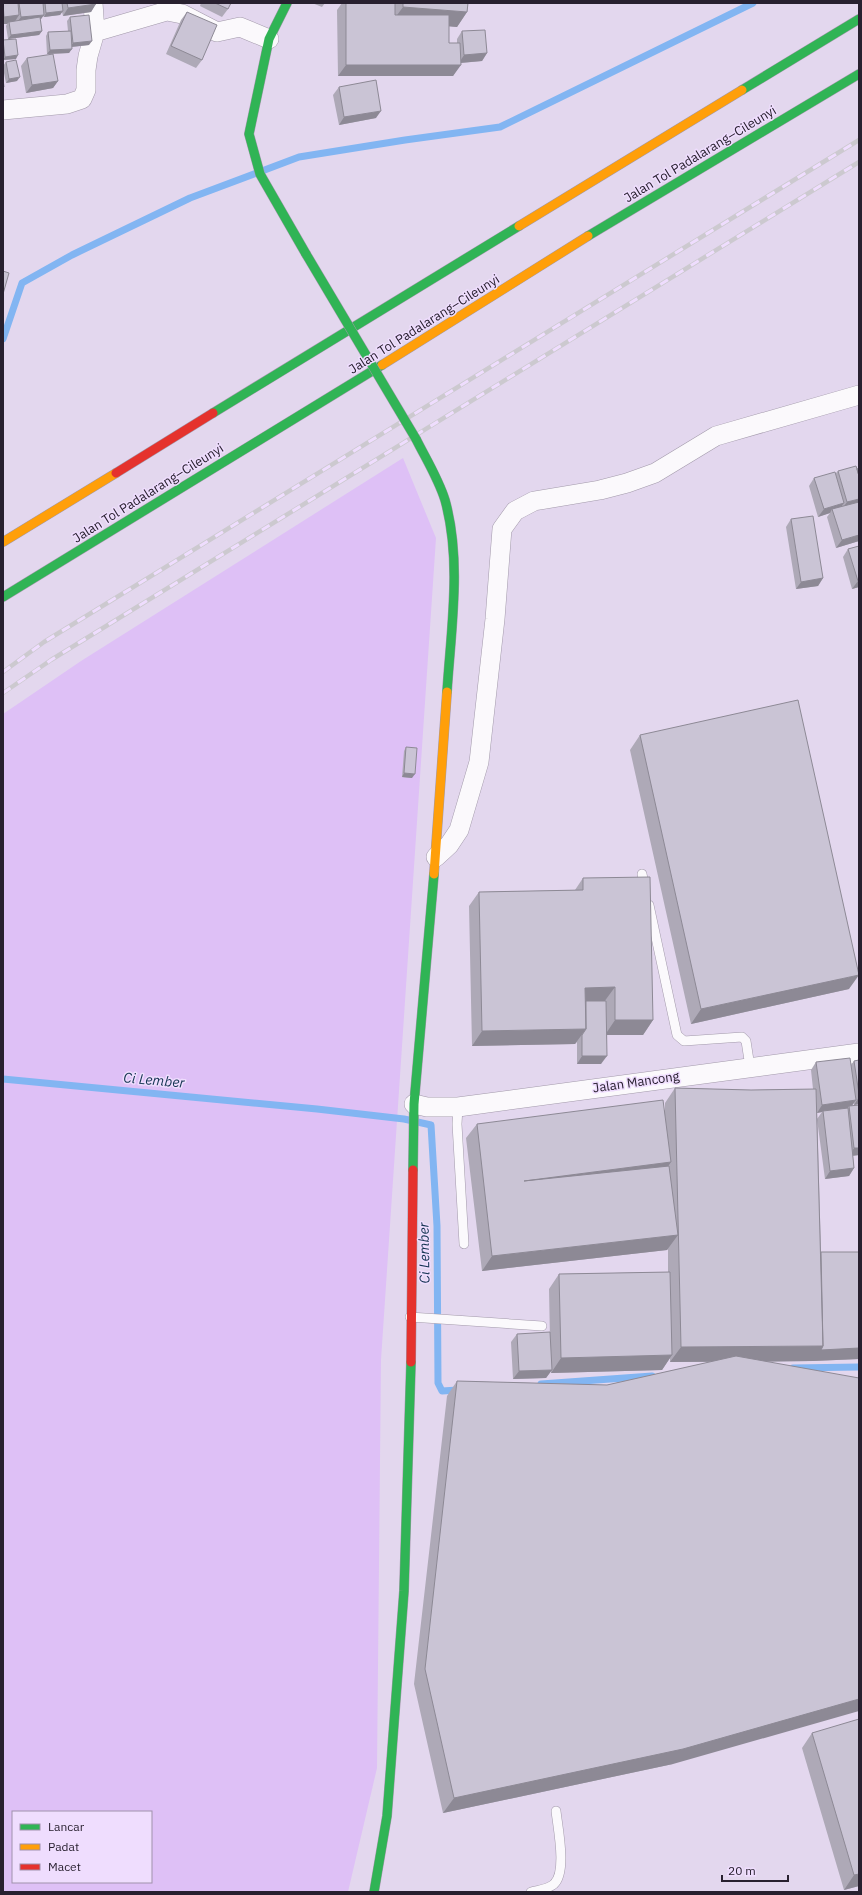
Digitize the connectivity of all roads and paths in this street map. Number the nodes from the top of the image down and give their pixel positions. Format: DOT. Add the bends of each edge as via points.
graph roads {
  1 [pos="93,3"];
  2 [pos="287,3"];
  3 [pos="859,19"];
  4 [pos="95,32"];
  5 [pos="269,39"];
  6 [pos="859,74"];
  7 [pos="3,110"];
  8 [pos="859,395"];
  9 [pos="3,542"];
  10 [pos="3,597"];
  11 [pos="436,857"];
  12 [pos="642,874"];
  13 [pos="859,1053"];
  14 [pos="750,1067"];
  15 [pos="418,1107"];
  16 [pos="454,1107"];
  17 [pos="464,1244"];
  18 [pos="410,1317"];
  19 [pos="542,1326"];
  20 [pos="556,1811"];
  21 [pos="374,1892"];
  22 [pos="531,1892"];
  1 -- 4 [label="street"];
  2 -- 5 [label="main road"];
  3 -- 9 [label="main road"];
  4 -- 5 [label="street" via="167,11 182,14 217,32 240,27"];
  4 -- 7 [label="street" via="88,56 86,90 82,99 67,104"];
  5 -- 11 [label="main road, bridge" via="249,134 260,174 416,439 439,482 444,499 452,548 454,581"];
  6 -- 10 [label="main road, Jalan Tol Padalarang–Cileunyi" via="594,232"];
  8 -- 11 [label="street" via="716,436 655,473 627,483 534,501 515,511 502,529 479,762 459,830 450,844"];
  11 -- 15 [label="main road"];
  12 -- 14 [label="lane" via="677,1036 684,1041 742,1037 746,1041"];
  13 -- 14 [label="street, Jalan Mancong"];
  14 -- 16 [label="street, Jalan Mancong"];
  15 -- 16 [label="street, Jalan Mancong"];
  15 -- 18 [label="main road" via="413,1132"];
  16 -- 17 [label="lane"];
  18 -- 19 [label="lane"];
  18 -- 21 [label="main road" via="411,1383 404,1591 387,1816"];
  20 -- 22 [label="lane" via="561,1868 559,1878 553,1885"];
}
